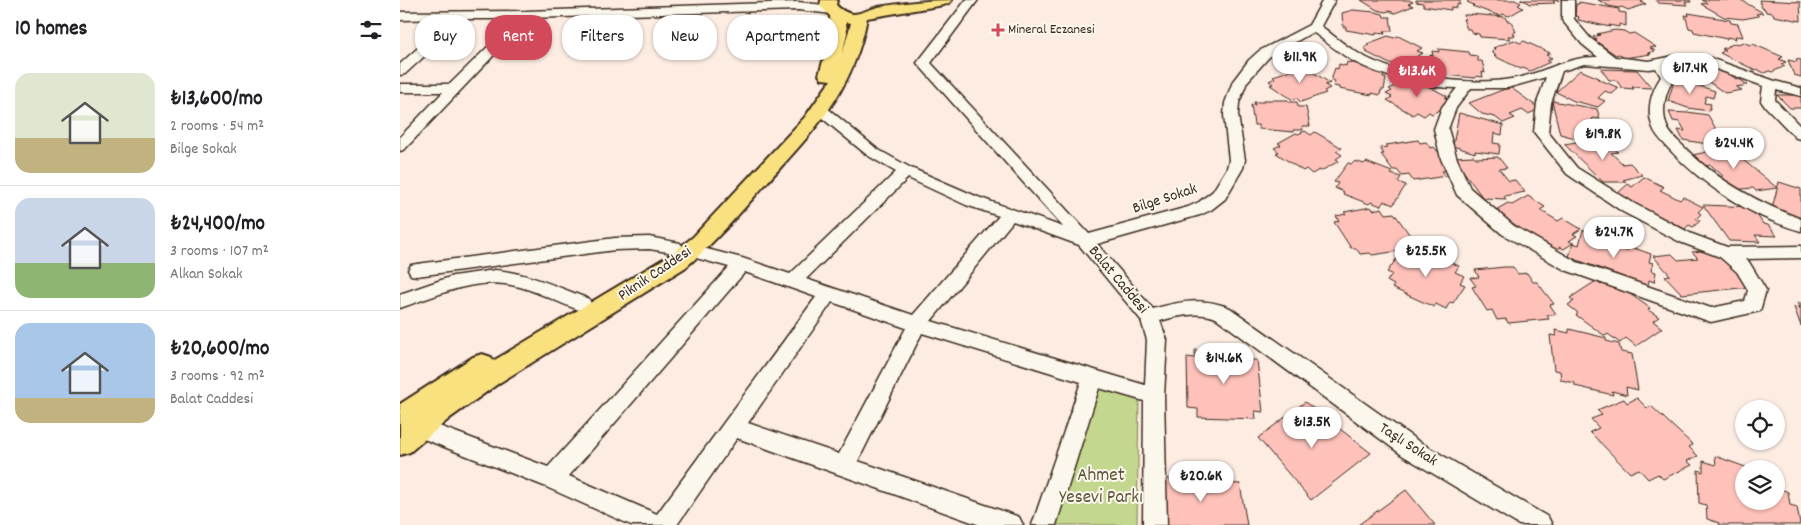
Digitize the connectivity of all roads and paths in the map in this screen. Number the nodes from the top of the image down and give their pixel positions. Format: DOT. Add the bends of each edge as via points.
graph roads {
  1 [pos="914,0"];
  2 [pos="936,0"];
  3 [pos="972,0"];
  4 [pos="1329,0"];
  5 [pos="1568,0"];
  6 [pos="832,6"];
  7 [pos="866,8"];
  8 [pos="526,15"];
  9 [pos="400,16"];
  10 [pos="415,16"];
  11 [pos="1314,27"];
  12 [pos="415,57"];
  13 [pos="485,57"];
  14 [pos="1611,61"];
  15 [pos="1658,63"];
  16 [pos="1556,69"];
  17 [pos="400,71"];
  18 [pos="1467,84"];
  19 [pos="1770,84"];
  20 [pos="400,88"];
  21 [pos="454,88"];
  22 [pos="1801,92"];
  23 [pos="822,110"];
  24 [pos="1801,135"];
  25 [pos="400,146"];
  26 [pos="906,171"];
  27 [pos="1009,215"];
  28 [pos="1801,225"];
  29 [pos="1085,240"];
  30 [pos="683,249"];
  31 [pos="1801,252"];
  32 [pos="1726,253"];
  33 [pos="742,264"];
  34 [pos="417,270"];
  35 [pos="793,281"];
  36 [pos="830,293"];
  37 [pos="400,301"];
  38 [pos="582,304"];
  39 [pos="1149,317"];
  40 [pos="917,324"];
  41 [pos="1092,378"];
  42 [pos="1154,396"];
  43 [pos="409,423"];
  44 [pos="732,427"];
  45 [pos="400,443"];
  46 [pos="844,466"];
  47 [pos="552,479"];
  48 [pos="657,525"];
  49 [pos="663,525"];
  50 [pos="1011,525"];
  51 [pos="1044,525"];
  52 [pos="1155,525"];
  53 [pos="1540,525"];
  1 -- 7 [label="main road"];
  2 -- 7 [label="main road"];
  3 -- 29 [label="street" via="924,63"];
  4 -- 11 [label="street"];
  5 -- 14 [label="street" via="1568,20 1586,41"];
  6 -- 7 [label="main road" via="847,18"];
  6 -- 8 [label="street"];
  6 -- 30 [label="main road, Piknik Caddesi" via="839,33 829,74 819,93 686,236"];
  7 -- 23 [label="main road, Piknik Caddesi" via="840,81"];
  9 -- 10 [label="street"];
  11 -- 18 [label="street" via="1355,57 1385,71 1444,84"];
  11 -- 29 [label="street, Bilge Sokak" via="1264,54 1240,81 1230,115 1236,164 1219,195 1194,211"];
  12 -- 17 [label="street"];
  13 -- 21 [label="street"];
  14 -- 15 [label="street"];
  14 -- 16 [label="street" via="1583,60"];
  15 -- 19 [label="street" via="1707,61"];
  15 -- 28 [label="street" via="1668,77 1662,84 1657,101 1660,129 1688,161 1724,188 1771,214"];
  16 -- 18 [label="street" via="1507,84"];
  16 -- 32 [label="street" via="1544,103 1541,132 1572,171 1629,208 1686,238"];
  18 -- 32 [label="street" via="1449,106 1441,129 1449,159 1463,191 1508,230 1571,266 1711,315 1753,306 1757,290 1743,267"];
  19 -- 22 [label="street"];
  19 -- 24 [label="street" via="1768,100"];
  20 -- 21 [label="street"];
  21 -- 25 [label="street"];
  23 -- 26 [label="street, Balat Caddesi" via="872,152"];
  23 -- 30 [label="main road, Piknik Caddesi"];
  26 -- 27 [label="street, Balat Caddesi"];
  26 -- 35 [label="street"];
  27 -- 29 [label="street, Balat Caddesi"];
  27 -- 40 [label="street"];
  29 -- 39 [label="street, Balat Caddesi"];
  30 -- 33 [label="street"];
  30 -- 34 [label="street" via="649,243 615,244"];
  30 -- 38 [label="main road, Piknik Caddesi"];
  30 -- 43 [label="main road, Piknik Caddesi" via="662,271"];
  31 -- 32 [label="street"];
  33 -- 35 [label="street"];
  33 -- 47 [label="street"];
  35 -- 36 [label="street"];
  36 -- 40 [label="street"];
  36 -- 44 [label="street"];
  37 -- 38 [label="street" via="460,282 494,277 537,286"];
  38 -- 43 [label="main road, Piknik Caddesi" via="452,382"];
  39 -- 42 [label="street, Balat Caddesi" via="1157,340"];
  39 -- 53 [label="street, Taşlı Sokak" via="1197,306 1223,313 1410,448"];
  40 -- 41 [label="street"];
  40 -- 46 [label="street"];
  41 -- 42 [label="street"];
  41 -- 51 [label="street"];
  42 -- 52 [label="street, Balat Caddesi"];
  43 -- 45 [label="main road, Piknik Caddesi"];
  43 -- 47 [label="street"];
  44 -- 46 [label="street"];
  44 -- 49 [label="street"];
  46 -- 50 [label="street"];
  47 -- 48 [label="street"];
}
